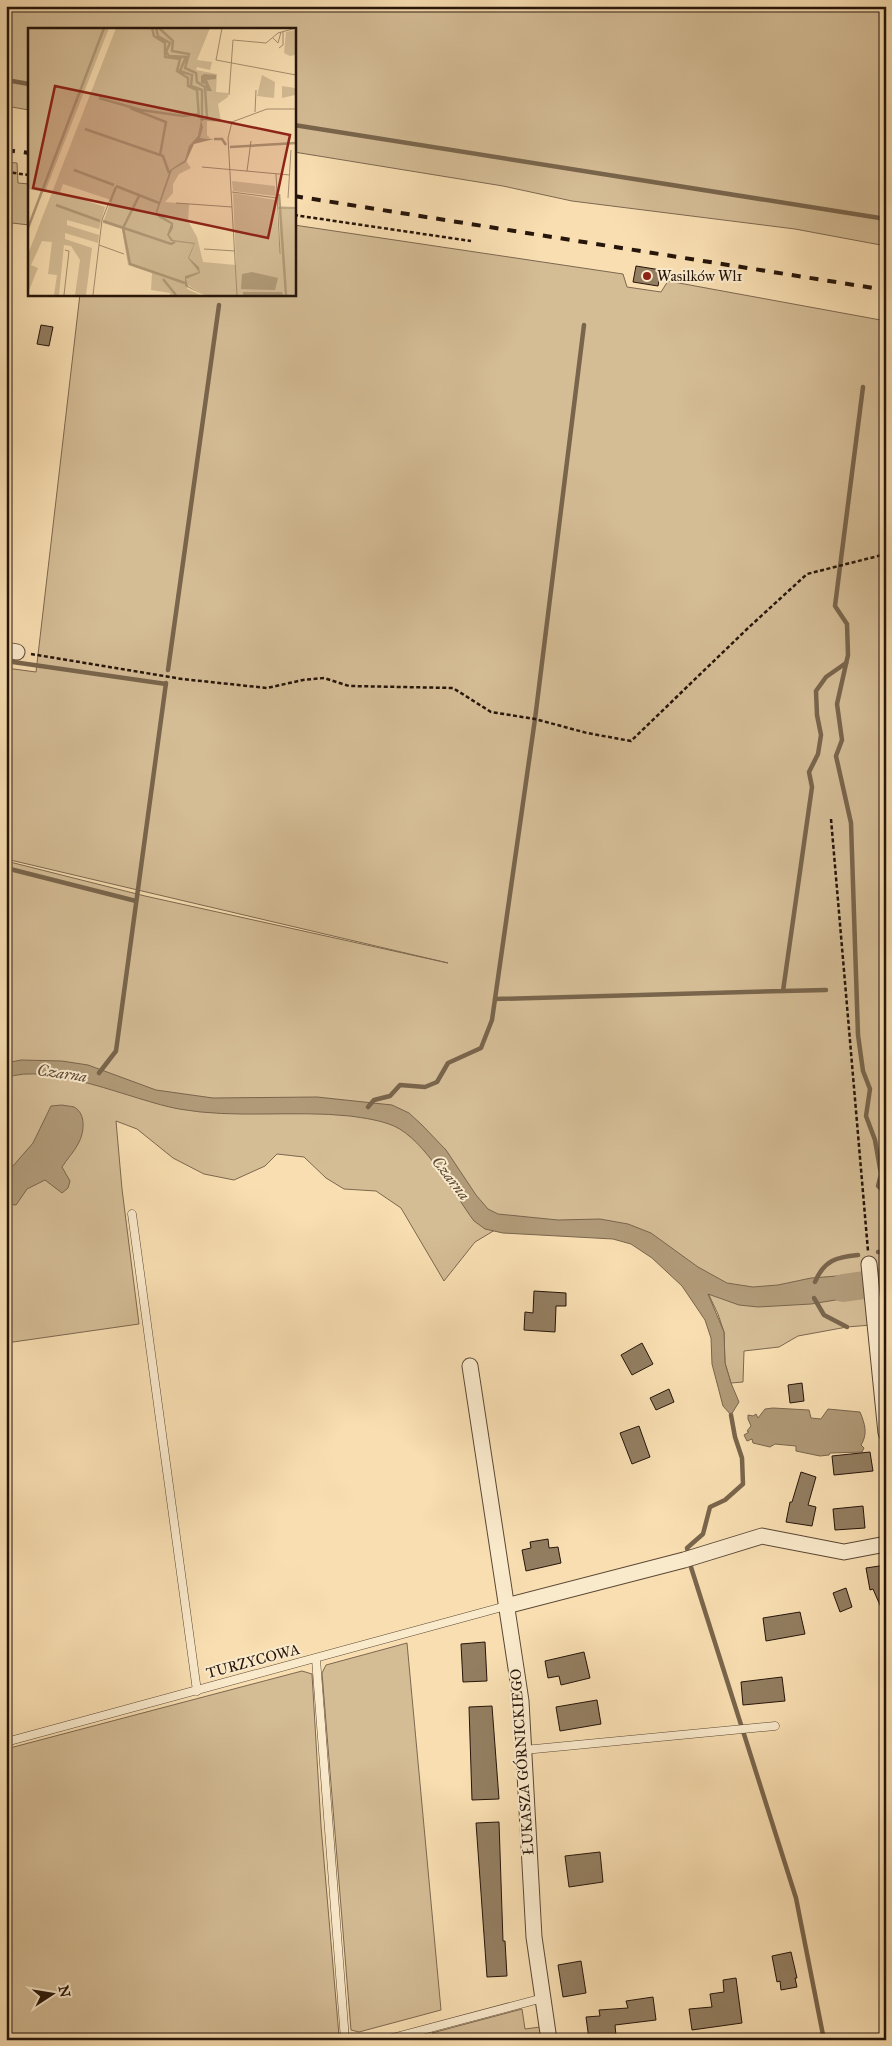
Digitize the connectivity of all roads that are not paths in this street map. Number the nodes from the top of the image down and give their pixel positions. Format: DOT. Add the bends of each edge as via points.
graph roads {
  1 [pos="132,1214"];
  2 [pos="869,1264"];
  3 [pos="470,1366"];
  4 [pos="886,1433"];
  5 [pos="886,1544"];
  6 [pos="506,1606"];
  7 [pos="316,1658"];
  8 [pos="196,1690"];
  9 [pos="775,1726"];
  10 [pos="6,1742"];
  11 [pos="524,1750"];
  12 [pos="543,1998"];
  13 [pos="345,2040"];
  14 [pos="385,2040"];
  15 [pos="549,2040"];
  1 -- 8 [label="lane"];
  2 -- 4 [label="street"];
  3 -- 6 [label="street, ŁUKASZA GÓRNICKIEGO"];
  5 -- 6 [label="street" via="844,1552 762,1536 684,1560"];
  6 -- 7 [label="lane, TURZYCOWA"];
  6 -- 11 [label="street, ŁUKASZA GÓRNICKIEGO" via="521,1701"];
  7 -- 8 [label="lane, TURZYCOWA"];
  7 -- 13 [label="lane"];
  8 -- 10 [label="lane, TURZYCOWA"];
  9 -- 11 [label="lane"];
  11 -- 12 [label="street, ŁUKASZA GÓRNICKIEGO" via="534,1937"];
  12 -- 14 [label="lane"];
  12 -- 15 [label="street, ŁUKASZA GÓRNICKIEGO"];
}
